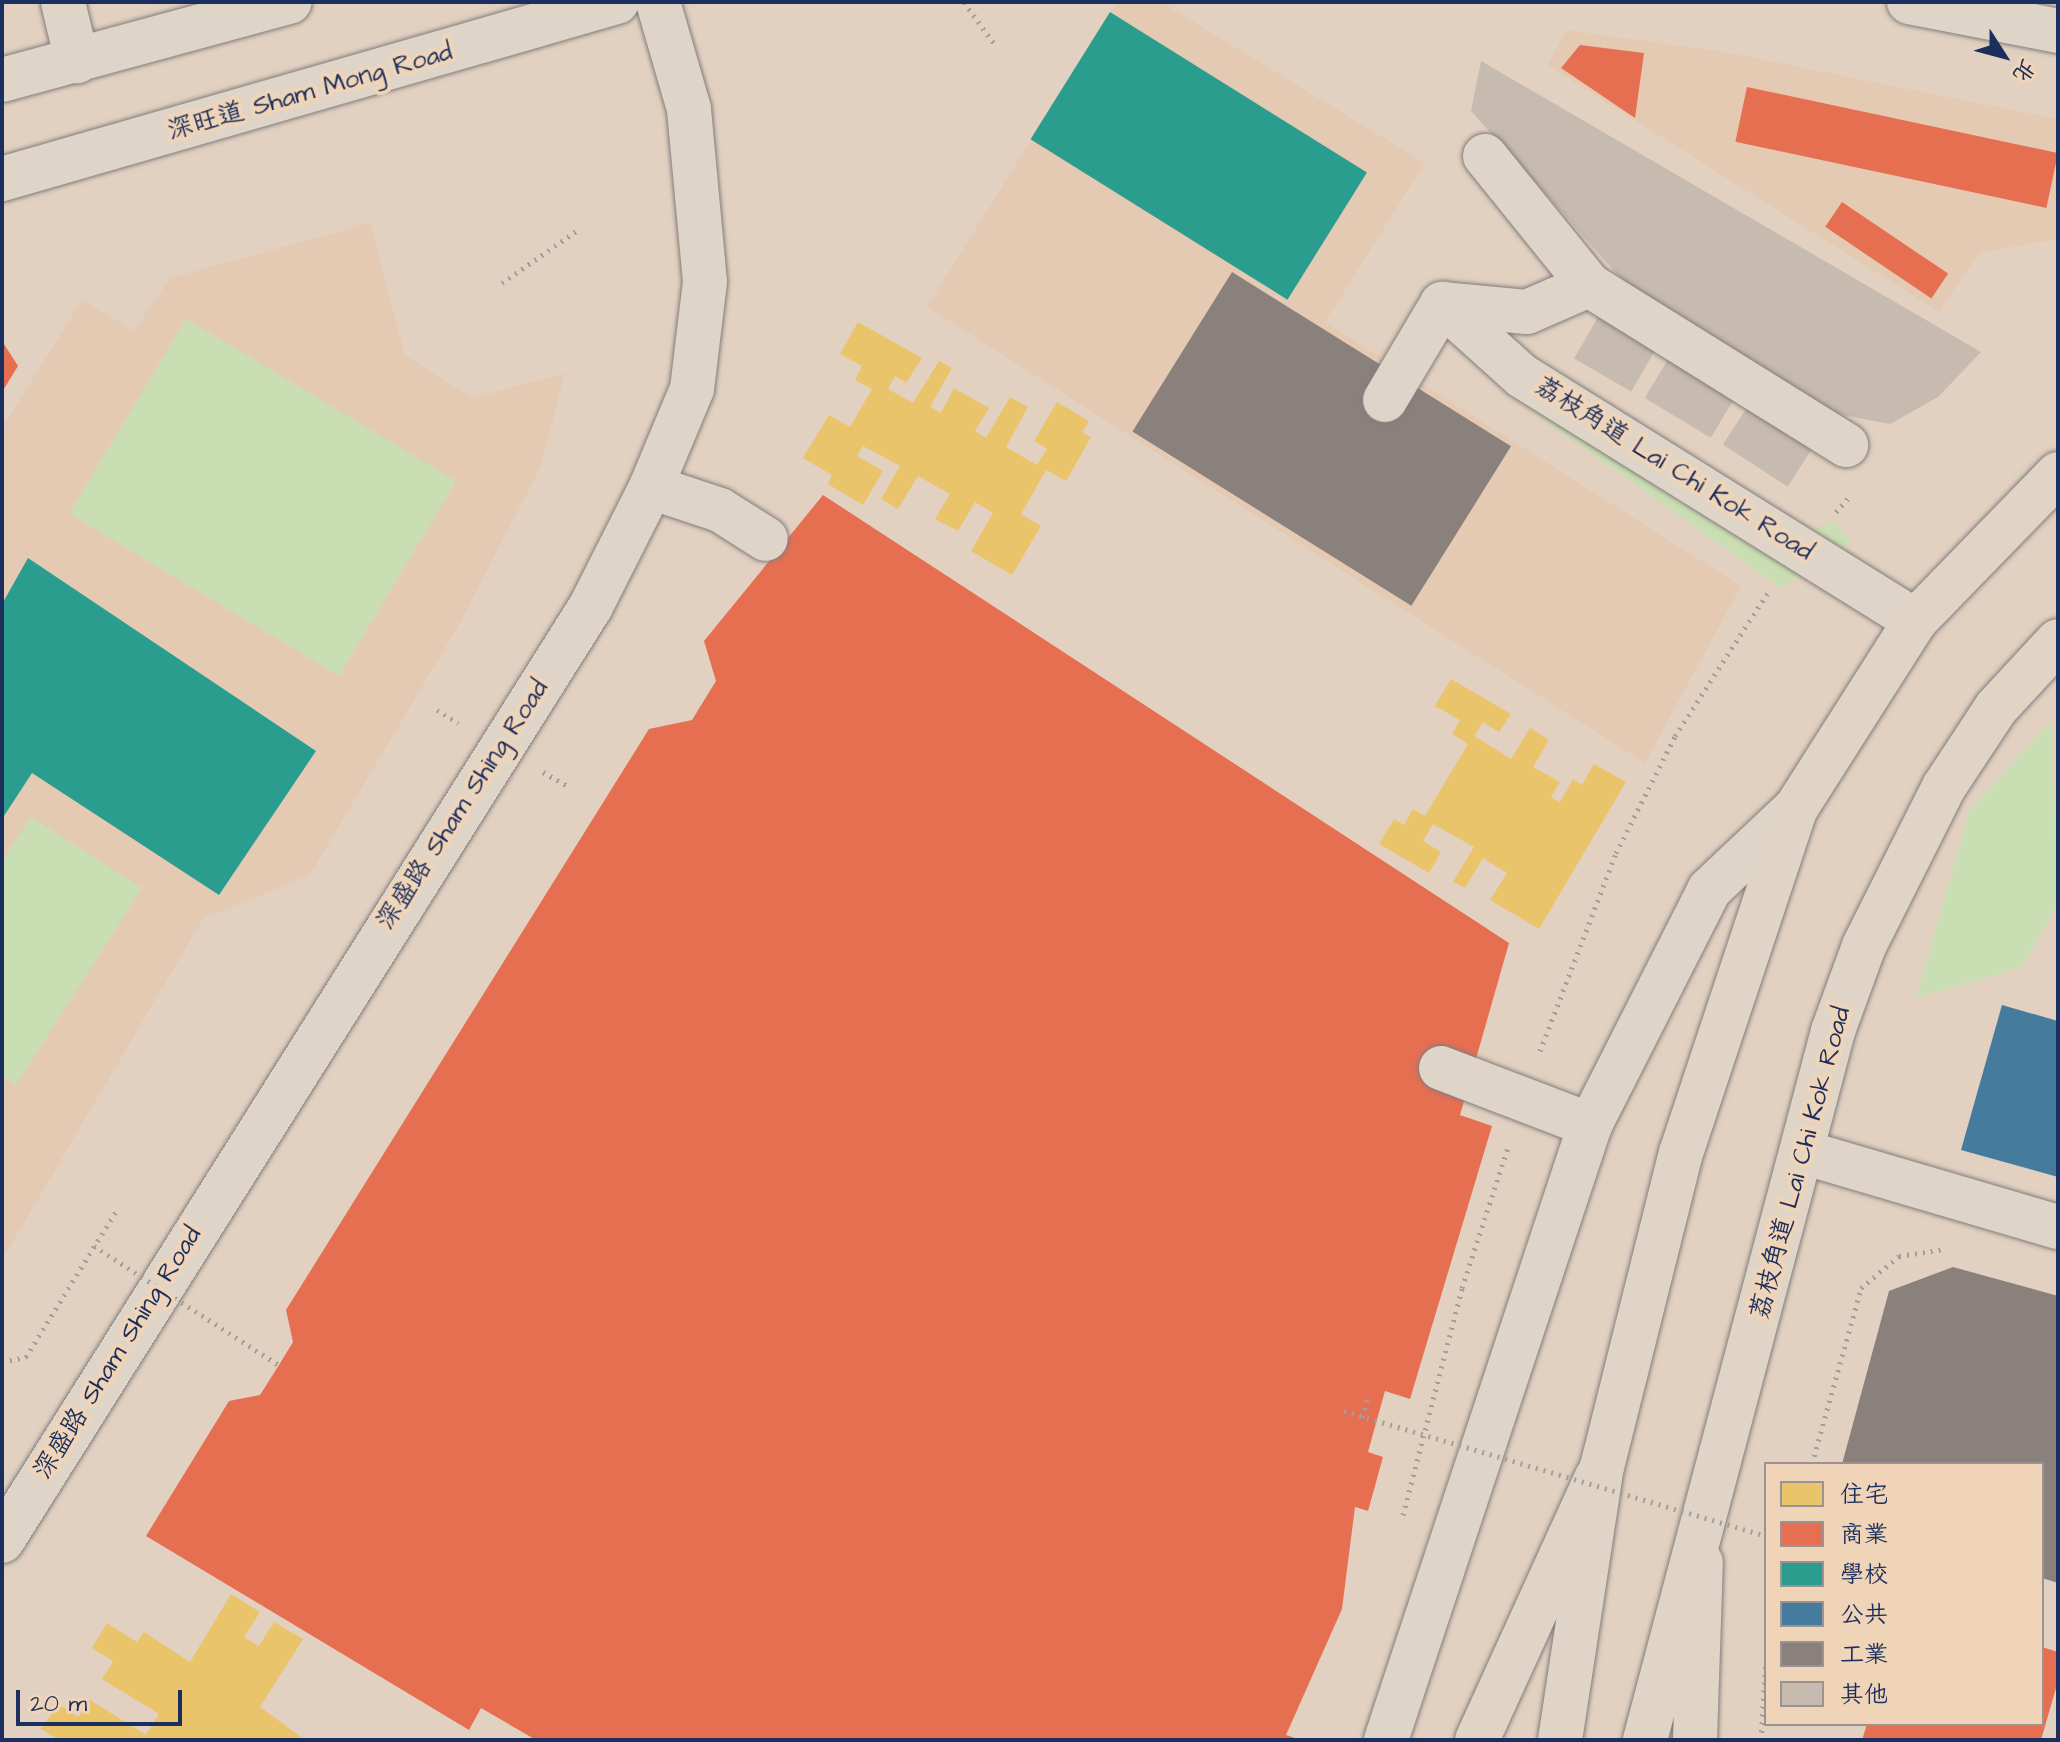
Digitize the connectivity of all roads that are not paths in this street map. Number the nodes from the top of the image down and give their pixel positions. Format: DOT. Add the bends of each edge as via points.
graph roads {
  1 [pos="63,2"];
  2 [pos="290,2"];
  3 [pos="617,2"];
  4 [pos="658,2"];
  5 [pos="1909,2"];
  6 [pos="2058,31"];
  7 [pos="77,61"];
  8 [pos="2,80"];
  9 [pos="1485,156"];
  10 [pos="2,179"];
  11 [pos="1589,285"];
  12 [pos="1442,304"];
  13 [pos="1385,400"];
  14 [pos="1846,445"];
  15 [pos="2058,474"];
  16 [pos="651,487"];
  17 [pos="766,539"];
  18 [pos="1915,621"];
  19 [pos="2058,641"];
  20 [pos="1796,808"];
  21 [pos="1441,1068"];
  22 [pos="1590,1125"];
  23 [pos="1803,1152"];
  24 [pos="2058,1227"];
  25 [pos="1602,1467"];
  26 [pos="9,1515"];
  27 [pos="1702,1540"];
  28 [pos="1386,1740"];
  29 [pos="1477,1740"];
  30 [pos="1560,1740"];
  31 [pos="1645,1740"];
  32 [pos="1695,1740"];
  1 -- 7 [label="street"];
  2 -- 7 [label="street"];
  3 -- 10 [label="street, 深旺道 Sham Mong Road"];
  4 -- 16 [label="street, 深盛路 Sham Shing Road" via="689,109 705,282 692,389"];
  5 -- 6 [label="street"];
  7 -- 8 [label="street"];
  9 -- 11 [label="street"];
  11 -- 12 [label="street" via="1527,312"];
  11 -- 14 [label="street"];
  12 -- 13 [label="street"];
  12 -- 18 [label="street, 荔枝角道 Lai Chi Kok Road" via="1522,376"];
  15 -- 18 [label="main road"];
  16 -- 17 [label="street" via="720,510"];
  16 -- 26 [label="street, 深盛路 Sham Shing Road" via="591,606"];
  18 -- 20 [label="main road"];
  19 -- 23 [label="main road, 荔枝角道 Lai Chi Kok Road" via="1996,708 1924,827 1854,974"];
  20 -- 22 [label="street" via="1709,890"];
  20 -- 25 [label="main road" via="1681,1153"];
  21 -- 22 [label="street"];
  22 -- 28 [label="street"];
  23 -- 24 [label="street"];
  23 -- 27 [label="main road, 荔枝角道 Lai Chi Kok Road"];
  25 -- 29 [label="main road"];
  25 -- 30 [label="main road"];
  27 -- 31 [label="main road"];
  27 -- 32 [label="main road, 荔枝角道 Lai Chi Kok Road"];
}
